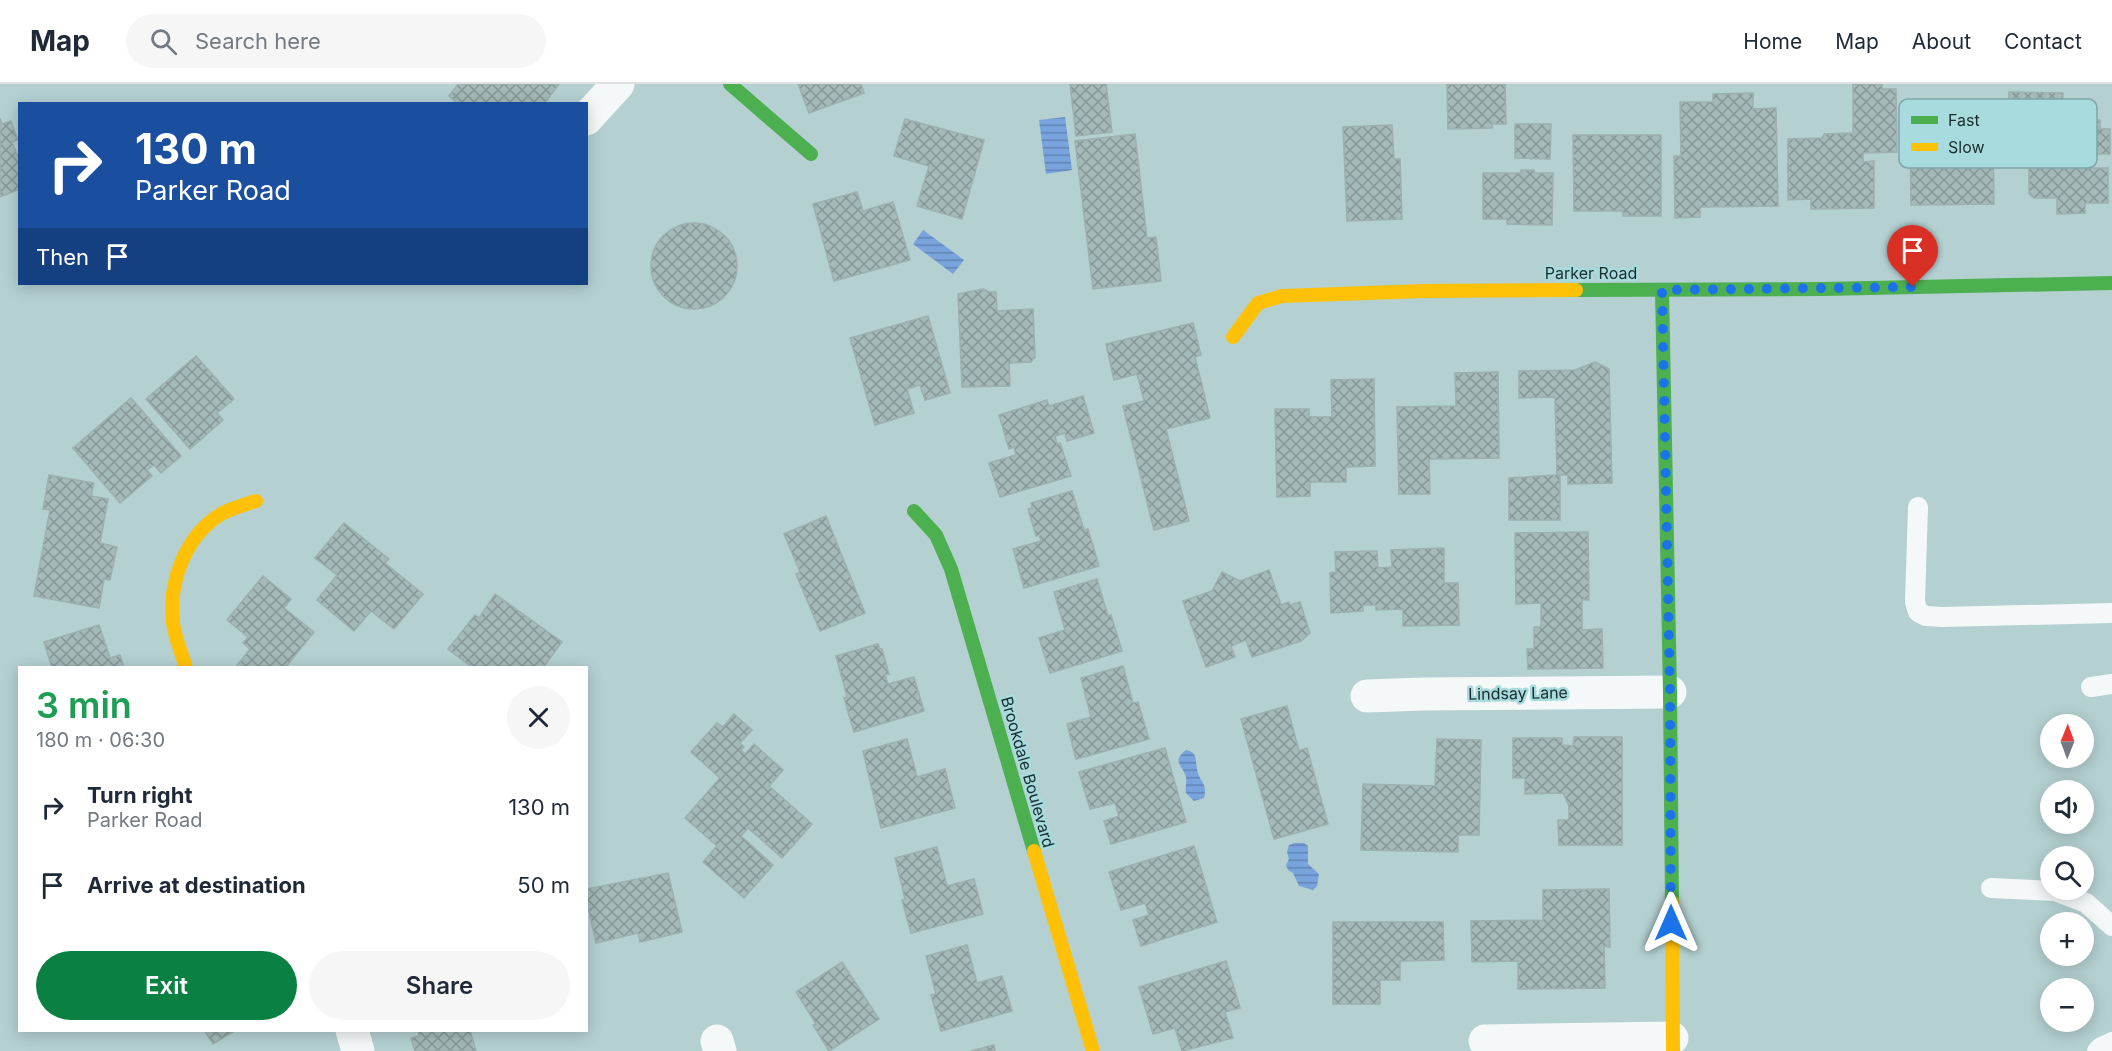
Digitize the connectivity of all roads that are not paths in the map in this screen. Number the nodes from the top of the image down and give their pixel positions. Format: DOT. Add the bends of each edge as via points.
graph roads {
  1 [pos="618,84"];
  2 [pos="730,84"];
  3 [pos="588,117"];
  4 [pos="811,154"];
  5 [pos="2112,284"];
  6 [pos="1662,290"];
  7 [pos="1233,337"];
  8 [pos="256,501"];
  9 [pos="1918,507"];
  10 [pos="914,511"];
  11 [pos="2112,613"];
  12 [pos="185,666"];
  13 [pos="2112,684"];
  14 [pos="2091,687"];
  15 [pos="1670,692"];
  16 [pos="1367,696"];
  17 [pos="1991,888"];
  18 [pos="2112,926"];
  19 [pos="353,1032"];
  20 [pos="1485,1041"];
  21 [pos="2112,1042"];
  22 [pos="1672,1045"];
  23 [pos="358,1051"];
  24 [pos="1093,1051"];
  25 [pos="2097,1051"];
  1 -- 3 [label="street"];
  2 -- 4 [label="street"];
  5 -- 6 [label="street, Parker Road"];
  6 -- 7 [label="street, Parker Road" via="1282,296 1258,303"];
  6 -- 15 [label="street"];
  8 -- 12 [label="street" via="219,515 195,538 179,563 171,593 172,624"];
  9 -- 11 [label="lane" via="1918,612 1942,617"];
  10 -- 24 [label="street, Brookdale Boulevard" via="936,535 951,568"];
  13 -- 14 [label="lane"];
  15 -- 16 [label="street, Lindsay Lane"];
  15 -- 22 [label="street"];
  17 -- 18 [label="lane" via="2055,891 2086,903"];
  19 -- 23 [label="street"];
  20 -- 22 [label="street"];
  21 -- 25 [label="lane"];
}
